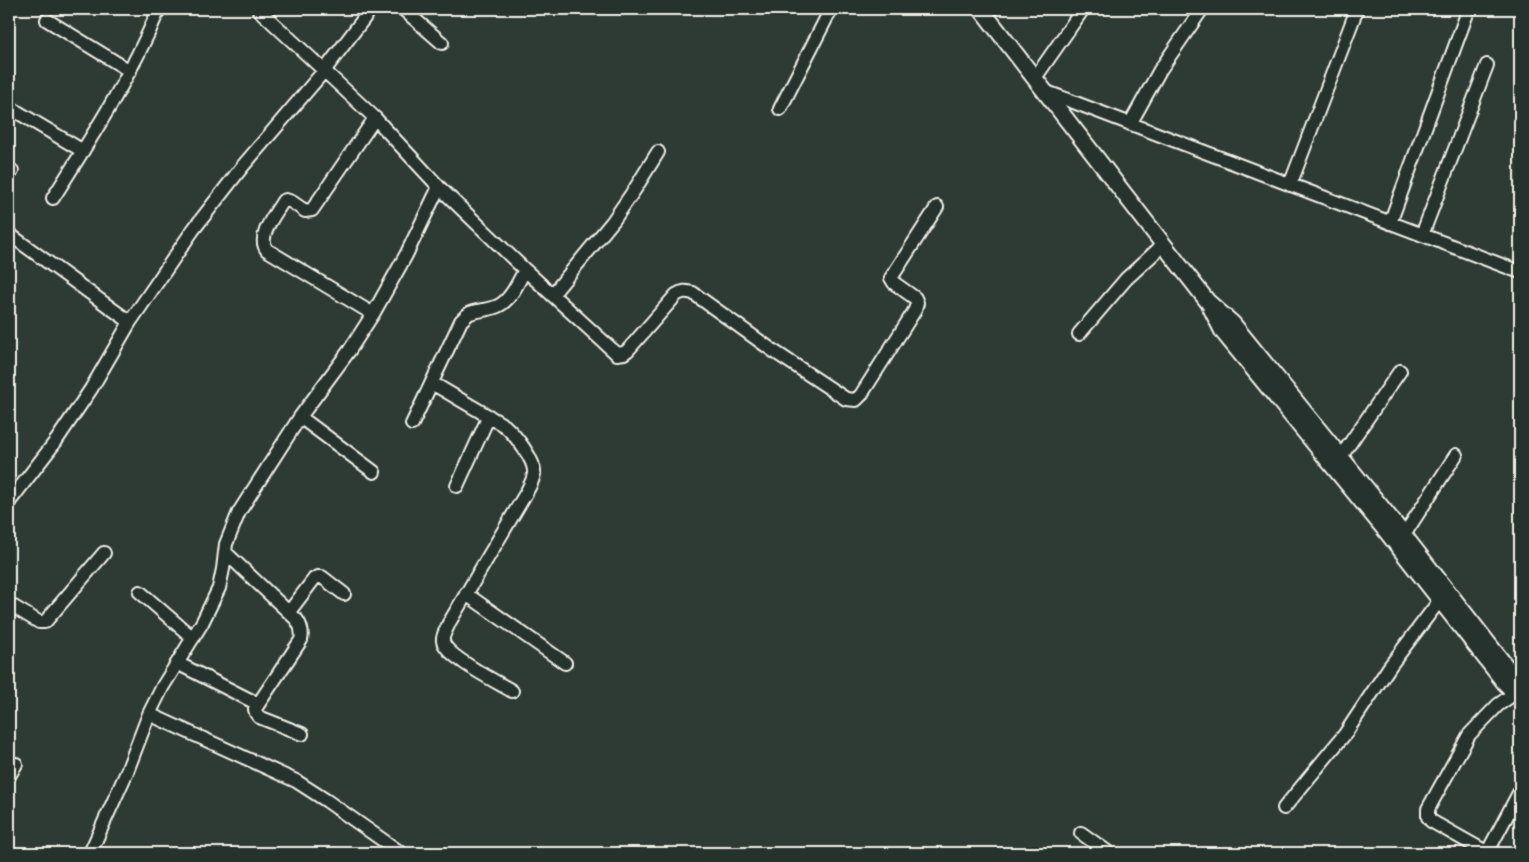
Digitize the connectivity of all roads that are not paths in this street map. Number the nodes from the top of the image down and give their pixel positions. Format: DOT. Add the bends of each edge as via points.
graph roads {
  1 [pos="159,9"];
  2 [pos="258,9"];
  3 [pos="371,9"];
  4 [pos="404,9"];
  5 [pos="831,9"];
  6 [pos="981,9"];
  7 [pos="1083,9"];
  8 [pos="1202,9"];
  9 [pos="1357,9"];
  10 [pos="1468,11"];
  11 [pos="47,20"];
  12 [pos="442,43"];
  13 [pos="1487,65"];
  14 [pos="130,71"];
  15 [pos="324,71"];
  16 [pos="1036,78"];
  17 [pos="1046,92"];
  18 [pos="9,108"];
  19 [pos="780,109"];
  20 [pos="375,118"];
  21 [pos="1130,124"];
  22 [pos="83,151"];
  23 [pos="658,152"];
  24 [pos="1290,185"];
  25 [pos="439,187"];
  26 [pos="53,198"];
  27 [pos="938,207"];
  28 [pos="1390,224"];
  29 [pos="9,234"];
  30 [pos="1422,235"];
  31 [pos="1164,244"];
  32 [pos="525,270"];
  33 [pos="1520,272"];
  34 [pos="552,295"];
  35 [pos="373,314"];
  36 [pos="130,322"];
  37 [pos="1079,334"];
  38 [pos="1400,371"];
  39 [pos="432,383"];
  40 [pos="489,416"];
  41 [pos="300,417"];
  42 [pos="412,424"];
  43 [pos="1456,455"];
  44 [pos="1338,462"];
  45 [pos="374,472"];
  46 [pos="457,486"];
  47 [pos="9,502"];
  48 [pos="1404,535"];
  49 [pos="225,552"];
  50 [pos="104,553"];
  51 [pos="140,592"];
  52 [pos="344,594"];
  53 [pos="466,594"];
  54 [pos="1443,595"];
  55 [pos="9,604"];
  56 [pos="289,612"];
  57 [pos="193,638"];
  58 [pos="177,663"];
  59 [pos="565,663"];
  60 [pos="512,691"];
  61 [pos="1518,693"];
  62 [pos="258,704"];
  63 [pos="150,714"];
  64 [pos="302,734"];
  65 [pos="16,764"];
  66 [pos="9,776"];
  67 [pos="1520,791"];
  68 [pos="1284,808"];
  69 [pos="1081,833"];
  70 [pos="90,853"];
  71 [pos="401,853"];
  72 [pos="1109,853"];
  73 [pos="1488,853"];
  1 -- 14 [label="street"];
  2 -- 15 [label="street"];
  3 -- 15 [label="street"];
  4 -- 12 [label="street"];
  5 -- 19 [label="street"];
  6 -- 16 [label="street"];
  7 -- 16 [label="street"];
  8 -- 21 [label="street" via="1160,70"];
  9 -- 24 [label="street"];
  10 -- 28 [label="street"];
  11 -- 14 [label="street"];
  13 -- 30 [label="street"];
  14 -- 22 [label="street"];
  15 -- 20 [label="street"];
  15 -- 36 [label="street" via="209,208"];
  16 -- 17 [label="street"];
  17 -- 21 [label="street"];
  17 -- 31 [label="street"];
  18 -- 22 [label="street"];
  20 -- 25 [label="street"];
  20 -- 35 [label="street" via="312,210 305,211 292,202 283,201 263,237 267,250"];
  21 -- 24 [label="street"];
  22 -- 26 [label="street"];
  23 -- 34 [label="street" via="613,221"];
  24 -- 28 [label="street"];
  25 -- 32 [label="street"];
  25 -- 35 [label="street"];
  27 -- 34 [label="street" via="891,278 894,284 915,298 916,306 861,395 854,401 846,399 772,350 693,293 682,291 676,295 628,350 617,354"];
  28 -- 30 [label="street"];
  29 -- 36 [label="street"];
  30 -- 33 [label="street"];
  31 -- 37 [label="street" via="1126,279"];
  31 -- 44 [label="street" via="1208,302 1233,324"];
  32 -- 34 [label="street"];
  32 -- 39 [label="street" via="503,303 463,318"];
  35 -- 41 [label="street"];
  36 -- 47 [label="street" via="61,434"];
  38 -- 44 [label="street"];
  39 -- 40 [label="street"];
  39 -- 42 [label="street"];
  40 -- 46 [label="street"];
  40 -- 53 [label="street" via="511,431 532,462 534,472 526,493"];
  41 -- 45 [label="street"];
  41 -- 49 [label="street" via="238,512"];
  43 -- 48 [label="street"];
  44 -- 48 [label="street"];
  44 -- 54 [label="street" via="1386,531"];
  48 -- 54 [label="street"];
  49 -- 56 [label="street"];
  49 -- 57 [label="street" via="219,588"];
  50 -- 55 [label="street" via="45,622 39,622"];
  51 -- 57 [label="street"];
  52 -- 56 [label="street" via="318,577"];
  53 -- 59 [label="street"];
  53 -- 60 [label="street" via="444,634 443,644 459,660"];
  54 -- 61 [label="street" via="1512,674"];
  54 -- 68 [label="street" via="1345,734"];
  56 -- 62 [label="street" via="300,625 301,640"];
  57 -- 58 [label="street"];
  58 -- 62 [label="street"];
  58 -- 63 [label="street"];
  61 -- 73 [label="street" via="1498,705 1470,735 1428,809 1431,821"];
  62 -- 64 [label="street" via="256,713 259,717"];
  63 -- 70 [label="street"];
  63 -- 71 [label="street" via="296,782"];
  65 -- 66 [label="street"];
  67 -- 73 [label="street"];
  69 -- 72 [label="street"];
}
